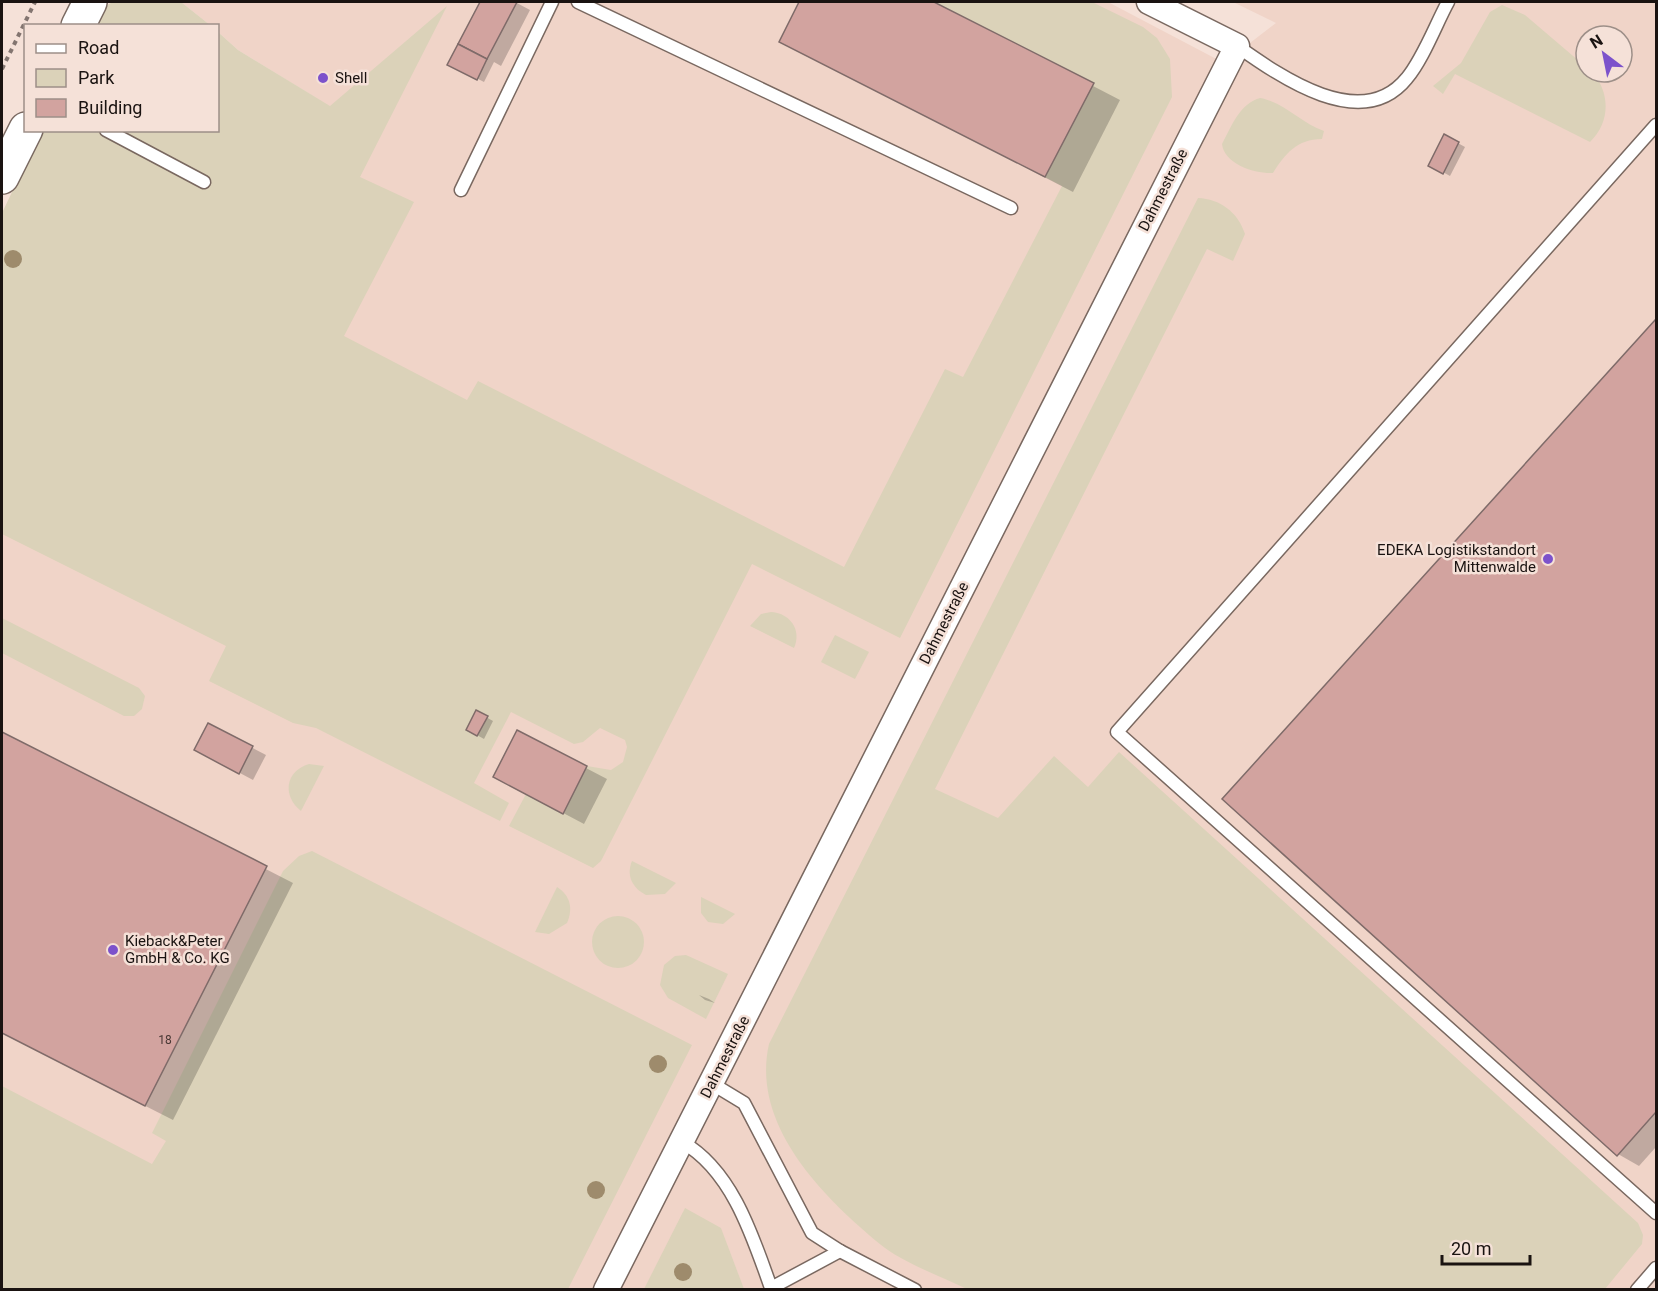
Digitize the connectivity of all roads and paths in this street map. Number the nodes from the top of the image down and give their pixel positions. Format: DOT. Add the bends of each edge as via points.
graph roads {
  1 [pos="35,2"];
  2 [pos="90,2"];
  3 [pos="552,2"];
  4 [pos="578,2"];
  5 [pos="1149,2"];
  6 [pos="1448,2"];
  7 [pos="24,24"];
  8 [pos="24,24"];
  9 [pos="79,24"];
  10 [pos="1237,46"];
  11 [pos="2,69"];
  12 [pos="1656,125"];
  13 [pos="24,132"];
  14 [pos="110,132"];
  15 [pos="2,177"];
  16 [pos="204,182"];
  17 [pos="461,190"];
  18 [pos="1011,208"];
  19 [pos="711,1083"];
  20 [pos="682,1142"];
  21 [pos="1656,1213"];
  22 [pos="840,1251"];
  23 [pos="1656,1268"];
  24 [pos="606,1290"];
  25 [pos="915,1290"];
  26 [pos="1637,1290"];
  1 -- 8 [label="path"];
  2 -- 9 [label="main road"];
  3 -- 17 [label="lane"];
  4 -- 18 [label="lane"];
  5 -- 10 [label="street"];
  6 -- 10 [label="lane" via="1408,78 1389,96 1363,103 1336,99 1284,79"];
  7 -- 11 [label="path"];
  10 -- 19 [label="street, Dahmestraße"];
  12 -- 21 [label="lane" via="1117,732"];
  13 -- 15 [label="main road"];
  14 -- 16 [label="lane"];
  19 -- 20 [label="street, Dahmestraße"];
  19 -- 22 [label="lane" via="744,1103 812,1233"];
  20 -- 22 [label="lane" via="701,1153 747,1219 771,1288"];
  20 -- 24 [label="street, Dahmestraße"];
  22 -- 25 [label="lane"];
  23 -- 26 [label="lane"];
}
